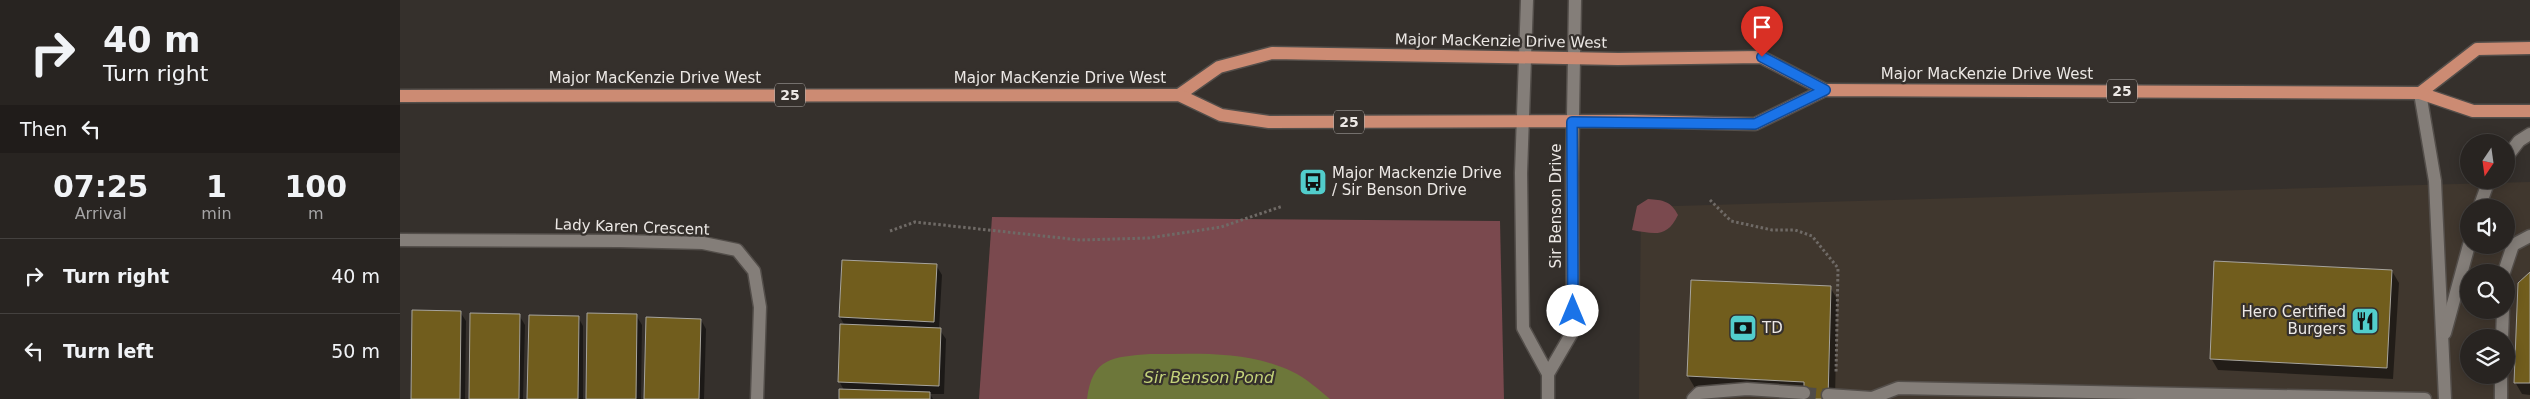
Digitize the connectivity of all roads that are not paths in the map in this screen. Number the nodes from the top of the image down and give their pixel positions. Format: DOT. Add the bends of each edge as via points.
graph roads {
  1 [pos="1527,0"];
  2 [pos="1575,0"];
  3 [pos="2530,48"];
  4 [pos="1526,58"];
  5 [pos="1573,59"];
  6 [pos="1825,90"];
  7 [pos="2420,93"];
  8 [pos="1179,94"];
  9 [pos="400,96"];
  10 [pos="2530,111"];
  11 [pos="1523,122"];
  12 [pos="1572,122"];
  13 [pos="2530,134"];
  14 [pos="2515,146"];
  15 [pos="2530,236"];
  16 [pos="400,240"];
  17 [pos="2467,254"];
  18 [pos="2507,264"];
  19 [pos="2442,345"];
  20 [pos="1548,374"];
  21 [pos="2501,384"];
  22 [pos="1804,393"];
  23 [pos="1832,396"];
  24 [pos="756,399"];
  25 [pos="1548,399"];
  26 [pos="1694,399"];
  27 [pos="2425,399"];
  28 [pos="2445,399"];
  29 [pos="2501,399"];
  1 -- 4 [label="street"];
  2 -- 5 [label="street, Sir Benson Drive"];
  3 -- 7 [label="main road" via="2477,49"];
  4 -- 5 [label="main road, Major MacKenzie Drive West"];
  4 -- 8 [label="main road, Major MacKenzie Drive West" via="1272,53 1219,68"];
  4 -- 11 [label="street"];
  5 -- 6 [label="main road, Major MacKenzie Drive West" via="1762,57"];
  5 -- 12 [label="street, Sir Benson Drive"];
  6 -- 7 [label="main road, Major MacKenzie Drive West / 25"];
  6 -- 12 [label="main road, Major MacKenzie Drive West / 25" via="1755,124"];
  7 -- 10 [label="main road, Major MacKenzie Drive West / 25" via="2473,111"];
  7 -- 19 [label="street" via="2435,181"];
  8 -- 9 [label="main road, Major MacKenzie Drive West / 25"];
  8 -- 11 [label="main road, Major MacKenzie Drive West / 25" via="1221,114 1269,122"];
  11 -- 12 [label="main road, Major MacKenzie Drive West / 25"];
  11 -- 20 [label="street" via="1523,328"];
  12 -- 20 [label="street, Sir Benson Drive" via="1573,331"];
  13 -- 14 [label="street"];
  15 -- 18 [label="street" via="2513,245"];
  16 -- 24 [label="street, Lady Karen Crescent" via="702,243 737,250 754,271 760,307"];
  17 -- 19 [label="street"];
  19 -- 28 [label="street"];
  20 -- 25 [label="street"];
  21 -- 29 [label="street"];
  22 -- 26 [label="street" via="1747,389 1699,393"];
  23 -- 27 [label="street" via="1872,398 1898,388"];
}
